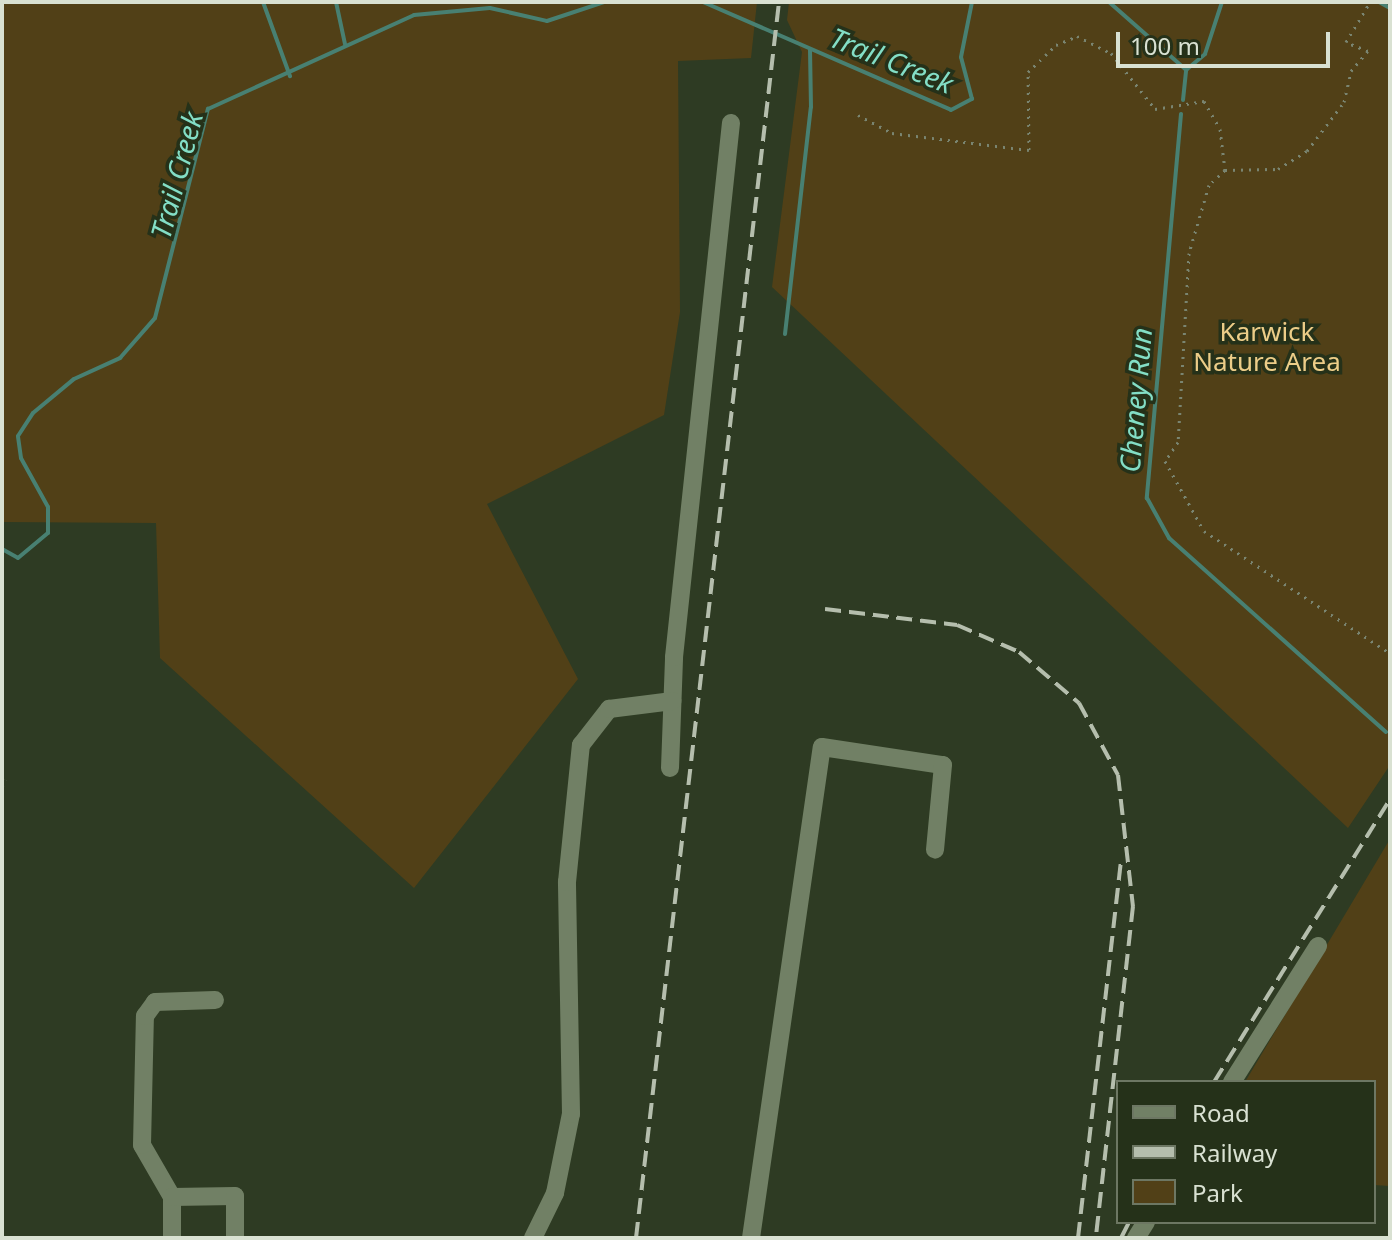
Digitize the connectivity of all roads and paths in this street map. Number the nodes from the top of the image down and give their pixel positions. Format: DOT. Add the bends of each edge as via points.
graph roads {
  1 [pos="1370,2"];
  2 [pos="858,115"];
  3 [pos="731,123"];
  4 [pos="1225,170"];
  5 [pos="1390,653"];
  6 [pos="672,701"];
  7 [pos="670,768"];
  8 [pos="5,780"];
  9 [pos="2,787"];
  10 [pos="935,850"];
  11 [pos="1318,946"];
  12 [pos="215,1000"];
  13 [pos="1233,1080"];
  14 [pos="172,1197"];
  15 [pos="172,1238"];
  16 [pos="235,1238"];
  17 [pos="533,1238"];
  18 [pos="751,1238"];
  1 -- 4 [label="path" via="1346,42 1368,51 1351,71 1344,102 1307,151 1278,169"];
  2 -- 4 [label="path" via="892,133 1029,150 1028,72 1056,45 1077,36 1111,53 1155,109 1204,101 1220,129"];
  3 -- 6 [label="lane"];
  4 -- 5 [label="path" via="1209,185 1189,253 1178,442 1165,461 1204,531"];
  6 -- 7 [label="lane"];
  6 -- 17 [label="lane" via="609,709 581,745 567,882 571,1114 555,1193"];
  8 -- 9 [label="path"];
  10 -- 18 [label="lane" via="943,765 822,747"];
  11 -- 13 [label="lane"];
  12 -- 14 [label="lane" via="155,1002 145,1016 142,1145"];
  14 -- 15 [label="lane"];
  14 -- 16 [label="lane" via="235,1196"];
}
